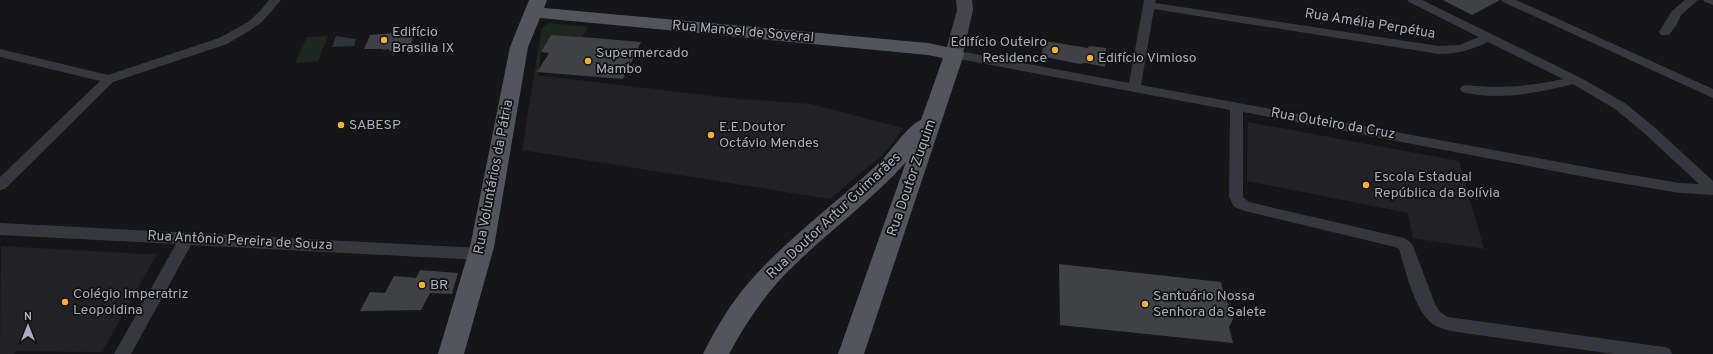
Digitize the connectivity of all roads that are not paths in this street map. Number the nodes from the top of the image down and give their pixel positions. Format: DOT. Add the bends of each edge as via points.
graph roads {
  1 [pos="275,0"];
  2 [pos="1413,0"];
  3 [pos="1507,0"];
  4 [pos="1692,0"];
  5 [pos="1708,0"];
  6 [pos="1149,2"];
  7 [pos="1713,2"];
  8 [pos="966,3"];
  9 [pos="535,6"];
  10 [pos="1665,32"];
  11 [pos="1489,37"];
  12 [pos="0,53"];
  13 [pos="954,54"];
  14 [pos="109,79"];
  15 [pos="1575,80"];
  16 [pos="1134,88"];
  17 [pos="1466,89"];
  18 [pos="1713,94"];
  19 [pos="1236,106"];
  20 [pos="931,124"];
  21 [pos="0,185"];
  22 [pos="1713,190"];
  23 [pos="0,229"];
  24 [pos="187,238"];
  25 [pos="480,254"];
  26 [pos="122,354"];
  27 [pos="451,354"];
  28 [pos="716,354"];
  29 [pos="851,354"];
  30 [pos="1664,354"];
  1 -- 14 [label="street" via="260,19 237,34"];
  2 -- 11 [label="street"];
  3 -- 18 [label="street"];
  4 -- 10 [label="street" via="1676,13"];
  5 -- 7 [label="street"];
  6 -- 11 [label="street, Rua Amélia Perpétua" via="1438,50 1466,48"];
  6 -- 16 [label="street"];
  8 -- 13 [label="main road, Rua Doutor Zuquim"];
  9 -- 13 [label="main road, Rua Manoel de Soveral"];
  9 -- 25 [label="main road, Rua Voluntários da Pátria" via="519,47"];
  11 -- 15 [label="street"];
  12 -- 14 [label="street"];
  13 -- 16 [label="street, Rua Outeiro da Cruz"];
  13 -- 20 [label="main road, Rua Doutor Zuquim"];
  14 -- 21 [label="street"];
  15 -- 17 [label="street" via="1517,91 1490,92"];
  15 -- 22 [label="street" via="1633,116"];
  16 -- 19 [label="street, Rua Outeiro da Cruz"];
  19 -- 22 [label="street, Rua Outeiro da Cruz" via="1602,175 1680,188"];
  19 -- 30 [label="street" via="1236,197 1239,203 1399,242 1405,246 1432,315 1440,321"];
  20 -- 28 [label="main road, Rua Doutor Artur Guimarães" via="920,128 907,147 882,173 810,234 765,279 737,315"];
  20 -- 29 [label="main road, Rua Doutor Zuquim"];
  23 -- 24 [label="street, Rua Antônio Pereira de Souza"];
  24 -- 25 [label="street, Rua Antônio Pereira de Souza"];
  24 -- 26 [label="street"];
  25 -- 27 [label="main road, Rua Voluntários da Pátria"];
}
